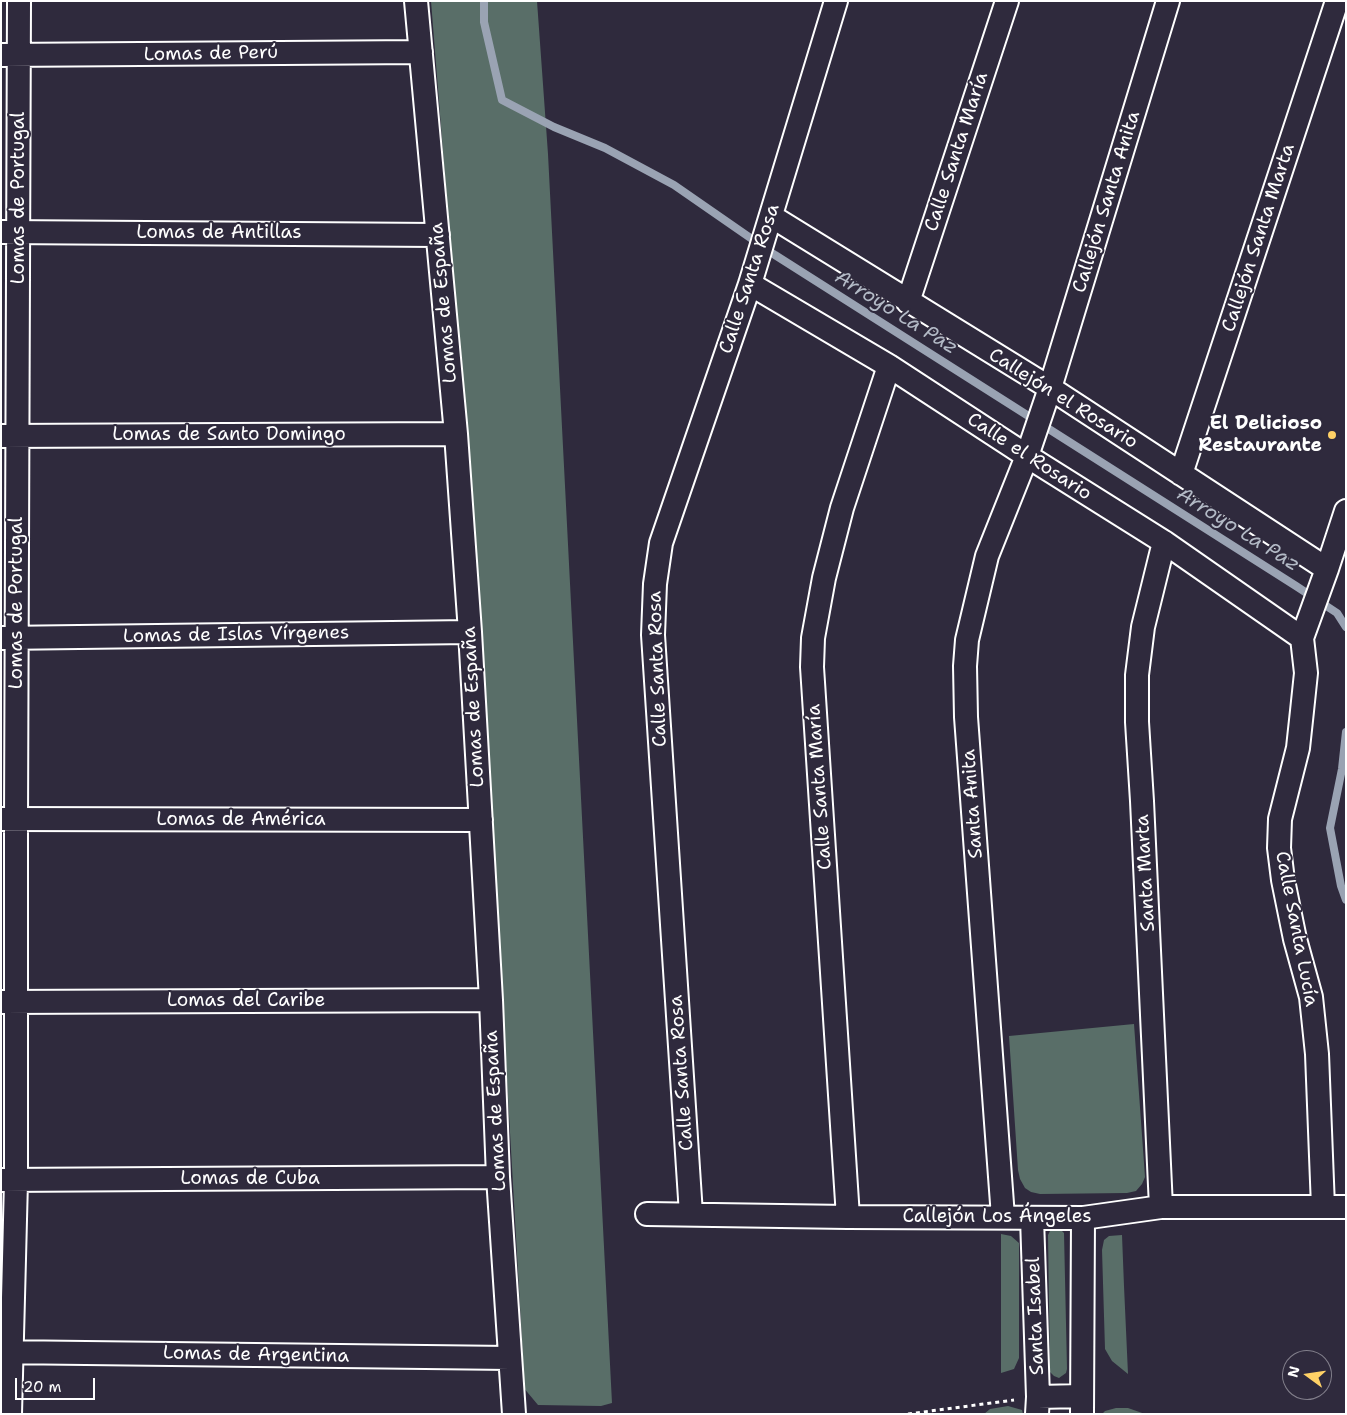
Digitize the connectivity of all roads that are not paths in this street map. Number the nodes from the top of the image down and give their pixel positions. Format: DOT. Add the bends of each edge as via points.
graph roads {
  1 [pos="19,1"];
  2 [pos="416,1"];
  3 [pos="836,1"];
  4 [pos="1007,1"];
  5 [pos="1168,1"];
  6 [pos="1337,1"];
  7 [pos="421,52"];
  8 [pos="10,55"];
  9 [pos="769,225"];
  10 [pos="10,232"];
  11 [pos="438,235"];
  12 [pos="752,278"];
  13 [pos="908,302"];
  14 [pos="889,366"];
  15 [pos="1047,396"];
  16 [pos="456,434"];
  17 [pos="10,436"];
  18 [pos="1028,450"];
  19 [pos="1182,474"];
  20 [pos="1346,511"];
  21 [pos="1164,542"];
  22 [pos="1326,573"];
  23 [pos="470,632"];
  24 [pos="1303,635"];
  25 [pos="9,638"];
  26 [pos="8,819"];
  27 [pos="481,820"];
  28 [pos="491,1000"];
  29 [pos="8,1002"];
  30 [pos="498,1177"];
  31 [pos="9,1181"];
  32 [pos="1161,1207"];
  33 [pos="1346,1207"];
  34 [pos="1323,1208"];
  35 [pos="647,1214"];
  36 [pos="691,1214"];
  37 [pos="848,1217"];
  38 [pos="1003,1217"];
  39 [pos="1032,1218"];
  40 [pos="1083,1218"];
  41 [pos="6,1352"];
  42 [pos="510,1358"];
  43 [pos="1038,1405"];
  44 [pos="1082,1405"];
  45 [pos="10,1414"];
  46 [pos="514,1414"];
  1 -- 8 [label="street, Lomas de Portugal"];
  2 -- 7 [label="street, Lomas de España"];
  3 -- 9 [label="street, Calle Santa Rosa"];
  4 -- 13 [label="street, Calle Santa María"];
  5 -- 15 [label="street, Callejón Santa Anita"];
  6 -- 19 [label="street, Callejón Santa Marta"];
  7 -- 8 [label="street, Lomas de Perú"];
  7 -- 11 [label="street, Lomas de España"];
  8 -- 10 [label="street, Lomas de Portugal"];
  9 -- 12 [label="street, Calle Santa Rosa"];
  9 -- 13 [label="street, Callejón el Rosario"];
  10 -- 11 [label="street, Lomas de Antillas"];
  10 -- 17 [label="street, Lomas de Portugal"];
  11 -- 16 [label="street, Lomas de España"];
  12 -- 14 [label="street, Calle el Rosario"];
  12 -- 36 [label="street, Calle Santa Rosa" via="661,543 655,584 653,635"];
  13 -- 15 [label="street, Callejón el Rosario"];
  14 -- 18 [label="street, Calle el Rosario"];
  14 -- 37 [label="street, Calle Santa María" via="842,508 813,638 812,667"];
  15 -- 18 [label="street, Santa Anita"];
  15 -- 19 [label="street, Callejón el Rosario"];
  16 -- 17 [label="street, Lomas de Santo Domingo"];
  16 -- 23 [label="street, Lomas de España"];
  17 -- 25 [label="street, Lomas de Portugal"];
  18 -- 21 [label="street, Calle el Rosario"];
  18 -- 38 [label="street, Santa Anita" via="987,556 965,666 966,717"];
  19 -- 22 [label="street, Callejón el Rosario"];
  20 -- 22 [label="street, Calle Santa Lucía"];
  21 -- 24 [label="street, Calle el Rosario"];
  21 -- 32 [label="street, Santa Marta" via="1143,627 1137,675"];
  22 -- 24 [label="street, Calle Santa Lucía"];
  23 -- 25 [label="street, Lomas de Islas Vírgenes"];
  23 -- 27 [label="street, Lomas de España"];
  24 -- 34 [label="street, Calle Santa Lucía" via="1306,673 1298,748 1280,819 1279,848 1283,880 1311,997 1317,1054"];
  25 -- 26 [label="street, Lomas de Portugal"];
  26 -- 27 [label="street, Lomas de América"];
  26 -- 29 [label="street, Lomas de Portugal"];
  27 -- 28 [label="street, Lomas de España"];
  28 -- 29 [label="street, Lomas del Caribe"];
  28 -- 30 [label="street, Lomas de España"];
  29 -- 31 [label="street, Lomas de Portugal"];
  30 -- 31 [label="street, Lomas de Cuba"];
  30 -- 42 [label="street, Lomas de España"];
  31 -- 41 [label="street, Lomas de Portugal"];
  32 -- 34 [label="street, Callejón Los Ángeles"];
  32 -- 40 [label="street, Callejón Los Ángeles"];
  33 -- 34 [label="street, Callejón Los Ángeles"];
  35 -- 36 [label="street, Callejón Los Ángeles"];
  36 -- 37 [label="street, Callejón Los Ángeles"];
  37 -- 38 [label="street, Callejón Los Ángeles"];
  38 -- 39 [label="street, Callejón Los Ángeles"];
  39 -- 40 [label="street, Callejón Los Ángeles"];
  39 -- 43 [label="street, Santa Isabel"];
  40 -- 44 [label="street"];
  41 -- 42 [label="street, Lomas de Argentina"];
  41 -- 45 [label="street, Lomas de Portugal"];
  42 -- 46 [label="street, Lomas de España"];
  43 -- 44 [label="street"];
}
